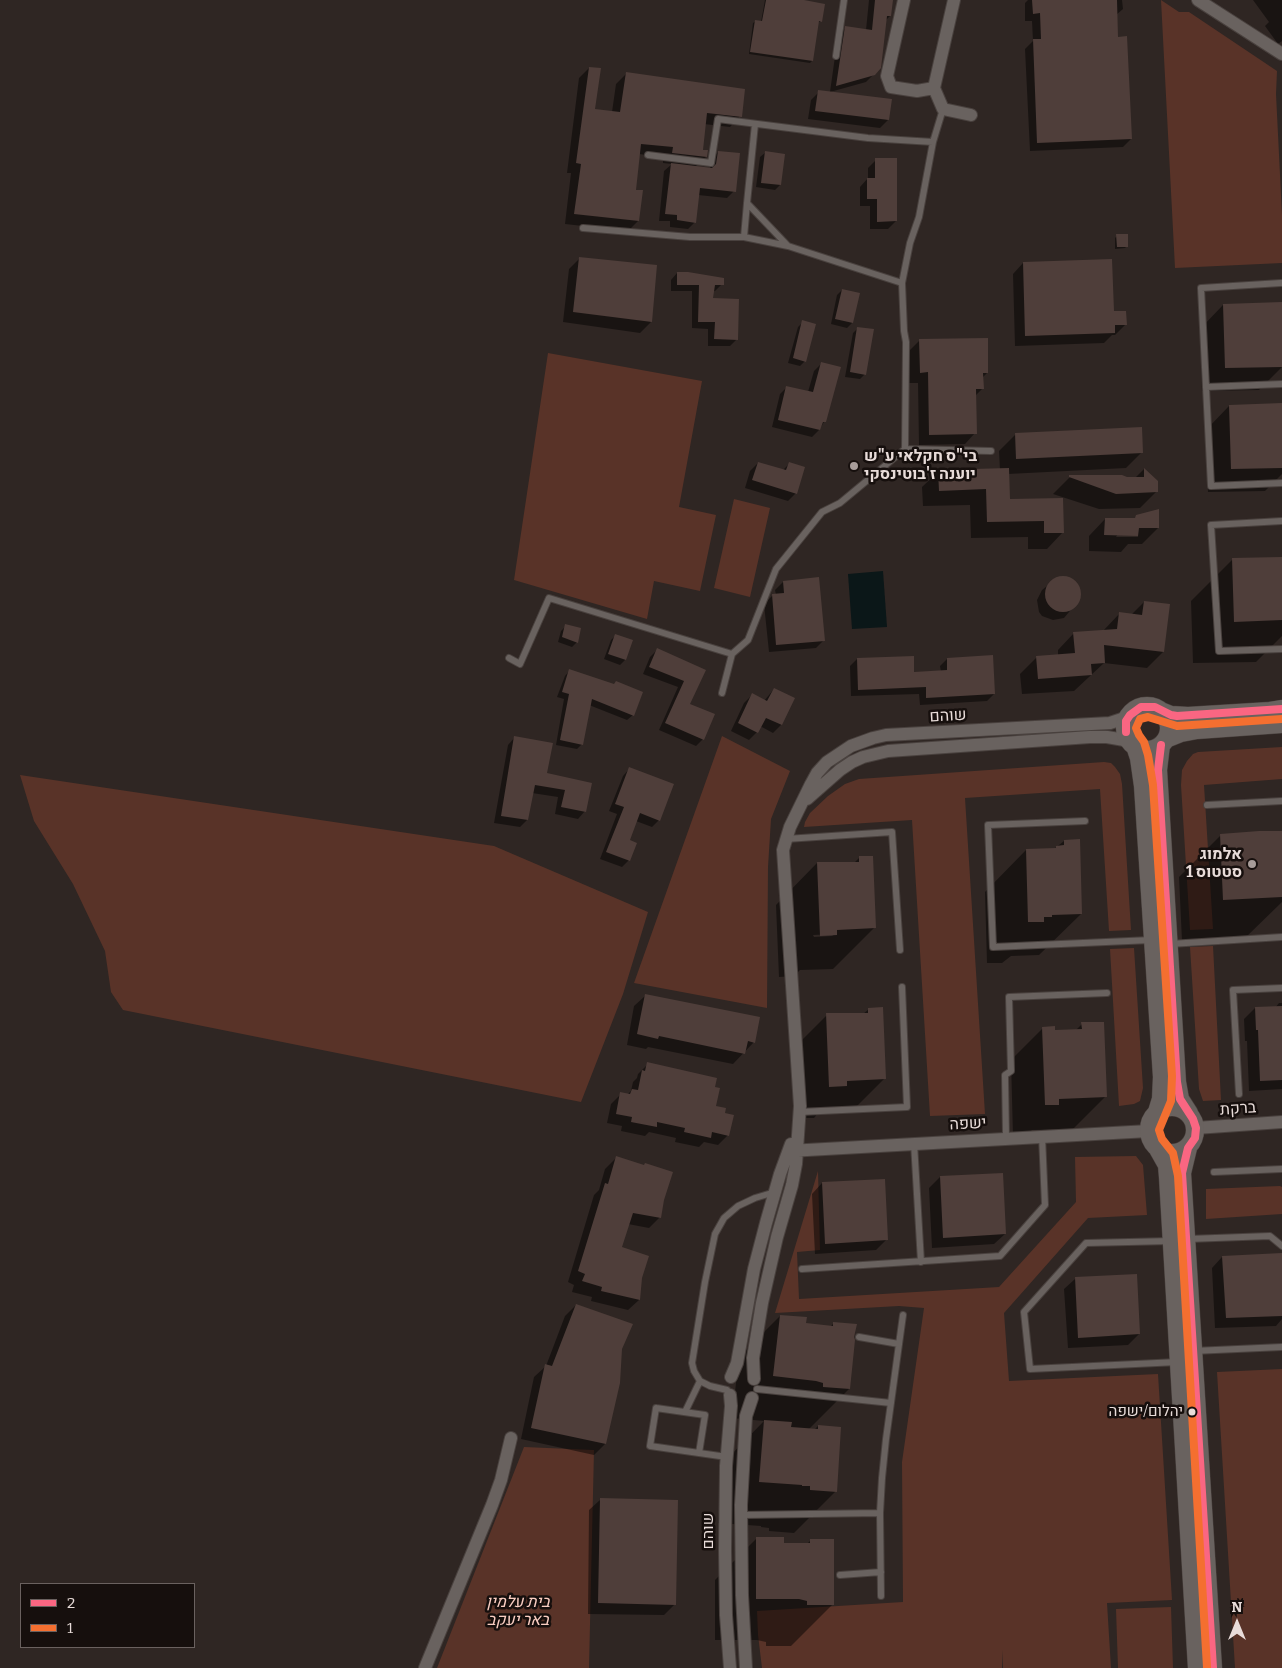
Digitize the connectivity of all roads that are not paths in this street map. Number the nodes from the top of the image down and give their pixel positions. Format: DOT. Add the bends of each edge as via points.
graph roads {
  1 [pos="844,0"];
  2 [pos="904,0"];
  3 [pos="954,0"];
  4 [pos="1198,0"];
  5 [pos="1282,54"];
  6 [pos="836,56"];
  7 [pos="934,88"];
  8 [pos="943,109"];
  9 [pos="971,116"];
  10 [pos="755,124"];
  11 [pos="933,142"];
  12 [pos="648,155"];
  13 [pos="748,203"];
  14 [pos="583,228"];
  15 [pos="744,237"];
  16 [pos="788,246"];
  17 [pos="902,283"];
  18 [pos="1281,283"];
  19 [pos="1282,384"];
  20 [pos="1206,387"];
  21 [pos="906,449"];
  22 [pos="991,451"];
  23 [pos="1282,483"];
  24 [pos="1282,521"];
  25 [pos="1282,649"];
  26 [pos="732,654"];
  27 [pos="509,658"];
  28 [pos="722,693"];
  29 [pos="1282,709"];
  30 [pos="1161,711"];
  31 [pos="1128,717"];
  32 [pos="1282,724"];
  33 [pos="1163,742"];
  34 [pos="1133,744"];
  35 [pos="1282,801"];
  36 [pos="800,805"];
  37 [pos="1207,805"];
  38 [pos="1085,821"];
  39 [pos="786,839"];
  40 [pos="1282,936"];
  41 [pos="1161,942"];
  42 [pos="900,950"];
  43 [pos="902,987"];
  44 [pos="1282,988"];
  45 [pos="1107,993"];
  46 [pos="1239,1094"];
  47 [pos="1157,1112"];
  48 [pos="799,1116"];
  49 [pos="1192,1121"];
  50 [pos="1282,1122"];
  51 [pos="1149,1131"];
  52 [pos="1042,1136"];
  53 [pos="1006,1138"];
  54 [pos="914,1143"];
  55 [pos="1188,1148"];
  56 [pos="1158,1149"];
  57 [pos="793,1150"];
  58 [pos="1282,1169"];
  59 [pos="1214,1172"];
  60 [pos="775,1192"];
  61 [pos="1179,1240"];
  62 [pos="1282,1246"];
  63 [pos="921,1262"];
  64 [pos="802,1269"];
  65 [pos="903,1315"];
  66 [pos="858,1337"];
  67 [pos="899,1344"];
  68 [pos="1282,1347"];
  69 [pos="1193,1351"];
  70 [pos="1179,1362"];
  71 [pos="731,1377"];
  72 [pos="700,1381"];
  73 [pos="754,1388"];
  74 [pos="729,1393"];
  75 [pos="891,1403"];
  76 [pos="685,1412"];
  77 [pos="511,1438"];
  78 [pos="700,1453"];
  79 [pos="727,1457"];
  80 [pos="880,1513"];
  81 [pos="741,1515"];
  82 [pos="881,1572"];
  83 [pos="840,1575"];
  84 [pos="881,1596"];
  85 [pos="425,1668"];
  86 [pos="730,1668"];
  87 [pos="746,1668"];
  88 [pos="1197,1668"];
  89 [pos="1213,1668"];
  1 -- 6 [label="lane"];
  2 -- 7 [label="street" via="887,76 891,87 917,91"];
  3 -- 7 [label="street"];
  4 -- 5 [label="street"];
  7 -- 8 [label="street"];
  8 -- 9 [label="street"];
  8 -- 11 [label="lane"];
  10 -- 11 [label="lane" via="868,138"];
  10 -- 12 [label="lane" via="718,119 711,163"];
  10 -- 13 [label="lane"];
  11 -- 17 [label="lane"];
  13 -- 15 [label="lane"];
  13 -- 16 [label="lane"];
  14 -- 15 [label="lane" via="690,237"];
  15 -- 16 [label="lane"];
  16 -- 17 [label="lane"];
  17 -- 21 [label="lane" via="906,342"];
  18 -- 20 [label="lane" via="1201,288"];
  19 -- 20 [label="lane"];
  20 -- 23 [label="lane" via="1210,486"];
  21 -- 22 [label="lane"];
  21 -- 26 [label="lane" via="840,503 822,512 776,569 748,640"];
  24 -- 25 [label="lane" via="1211,525 1219,651"];
  26 -- 27 [label="lane" via="549,598 520,664"];
  26 -- 28 [label="lane"];
  29 -- 30 [label="street" via="1188,716"];
  30 -- 31 [label="street" via="1141,707"];
  30 -- 33 [label="street" via="1169,727"];
  31 -- 34 [label="street" via="1125,728"];
  31 -- 36 [label="street, שוהם" via="1110,722 873,738 851,746 827,762 817,773"];
  32 -- 33 [label="street" via="1197,730"];
  33 -- 34 [label="street" via="1148,750"];
  33 -- 41 [label="street" via="1158,770"];
  34 -- 36 [label="street, שוהם" via="1107,737 1090,737 888,751 852,762"];
  34 -- 41 [label="street" via="1143,786"];
  35 -- 37 [label="lane"];
  36 -- 39 [label="street, שוהם"];
  38 -- 41 [label="lane" via="988,825 993,947"];
  39 -- 42 [label="lane" via="892,832"];
  39 -- 48 [label="street, שוהם" via="783,863"];
  40 -- 41 [label="lane"];
  41 -- 47 [label="street" via="1162,1078"];
  41 -- 49 [label="street" via="1178,1091"];
  43 -- 48 [label="lane" via="907,1107"];
  44 -- 46 [label="lane" via="1234,990"];
  45 -- 53 [label="lane" via="1010,997 1011,1071 1005,1075"];
  47 -- 49 [label="street" via="1177,1107"];
  47 -- 51 [label="street"];
  48 -- 57 [label="street, שוהם"];
  49 -- 50 [label="street, ברקת"];
  49 -- 55 [label="street" via="1195,1138"];
  51 -- 52 [label="street, ישפה"];
  51 -- 56 [label="street"];
  52 -- 53 [label="street, ישפה"];
  52 -- 63 [label="lane" via="1045,1205 1000,1256"];
  53 -- 54 [label="street, ישפה"];
  54 -- 57 [label="street, ישפה"];
  54 -- 63 [label="lane"];
  55 -- 56 [label="street" via="1173,1154"];
  55 -- 61 [label="street" via="1182,1172"];
  56 -- 61 [label="street" via="1167,1166"];
  57 -- 60 [label="street, שוהם"];
  57 -- 73 [label="street, שוהם" via="792,1185 762,1303 753,1358"];
  58 -- 59 [label="lane"];
  60 -- 71 [label="street, שוהם" via="754,1269"];
  60 -- 72 [label="lane" via="738,1206 724,1218 715,1234 692,1363"];
  61 -- 62 [label="lane" via="1270,1236"];
  61 -- 69 [label="street"];
  61 -- 70 [label="street"];
  61 -- 70 [label="lane" via="1086,1243 1024,1312 1030,1369"];
  63 -- 64 [label="lane"];
  65 -- 67 [label="lane"];
  66 -- 67 [label="lane"];
  67 -- 75 [label="lane"];
  68 -- 69 [label="lane"];
  69 -- 89 [label="street"];
  70 -- 88 [label="street"];
  71 -- 73 [label="street" via="742,1372 750,1375"];
  71 -- 74 [label="street"];
  72 -- 74 [label="lane"];
  72 -- 76 [label="lane"];
  73 -- 74 [label="street" via="748,1401 739,1402"];
  73 -- 75 [label="lane"];
  73 -- 81 [label="street, שוהם" via="746,1416"];
  74 -- 79 [label="street, שוהם"];
  75 -- 80 [label="lane"];
  76 -- 78 [label="lane" via="705,1415"];
  76 -- 78 [label="lane" via="656,1408 650,1446"];
  77 -- 85 [label="street" via="492,1505"];
  78 -- 79 [label="lane"];
  79 -- 86 [label="street, שוהם" via="725,1568"];
  80 -- 81 [label="lane"];
  80 -- 82 [label="lane"];
  81 -- 87 [label="street, שוהם"];
  82 -- 83 [label="lane"];
  82 -- 84 [label="lane"];
}
